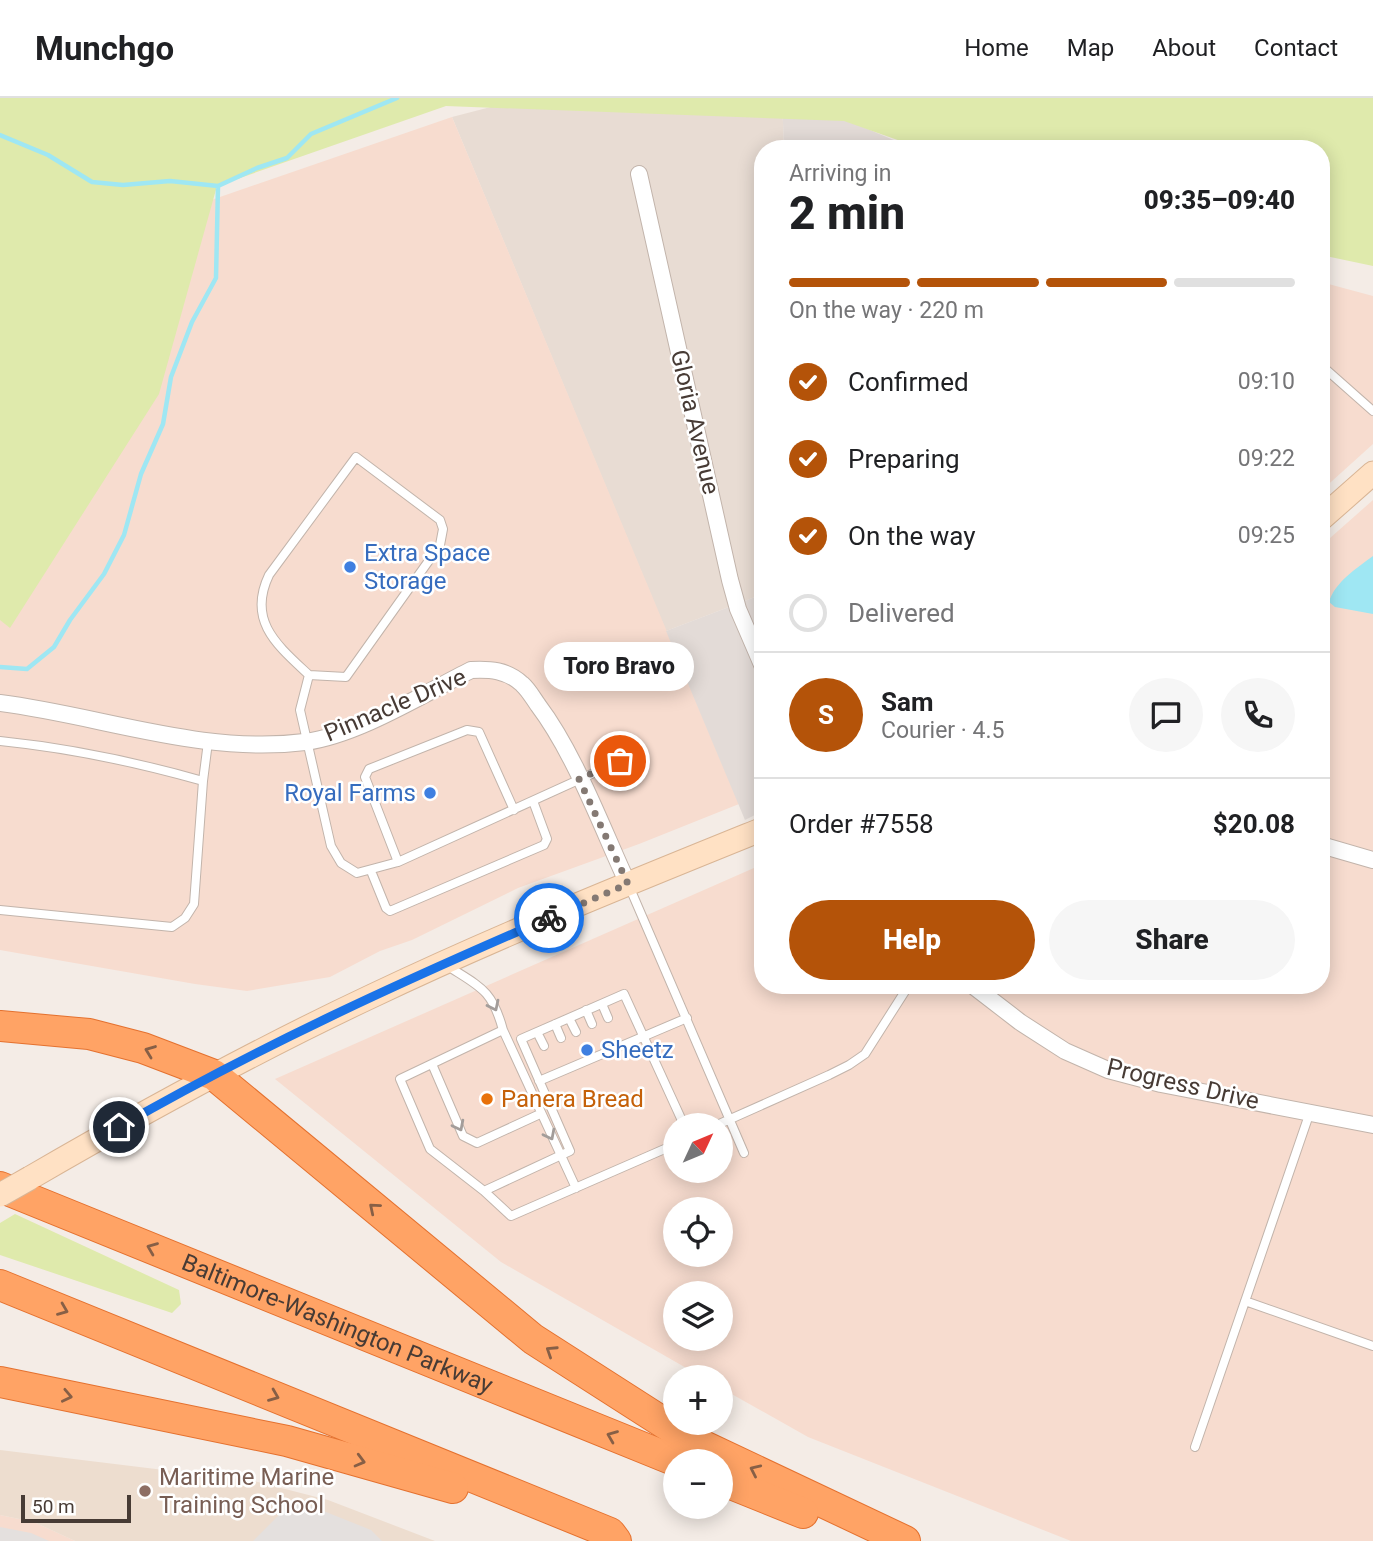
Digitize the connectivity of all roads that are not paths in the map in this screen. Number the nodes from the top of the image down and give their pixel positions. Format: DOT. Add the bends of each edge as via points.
graph roads {
  1 [pos="639,174"];
  2 [pos="1330,373"];
  3 [pos="1373,411"];
  4 [pos="1373,473"];
  5 [pos="1330,511"];
  6 [pos="754,646"];
  7 [pos="309,675"];
  8 [pos="0,704"];
  9 [pos="0,741"];
  10 [pos="307,741"];
  11 [pos="208,742"];
  12 [pos="620,761"];
  13 [pos="579,779"];
  14 [pos="202,781"];
  15 [pos="533,801"];
  16 [pos="514,810"];
  17 [pos="754,833"];
  18 [pos="1330,848"];
  19 [pos="1373,860"];
  20 [pos="398,862"];
  21 [pos="371,871"];
  22 [pos="628,884"];
  23 [pos="0,910"];
  24 [pos="443,963"];
  25 [pos="903,994"];
  26 [pos="984,994"];
  27 [pos="602,1004"];
  28 [pos="586,1010"];
  29 [pos="569,1018"];
  30 [pos="608,1018"];
  31 [pos="687,1018"];
  32 [pos="555,1024"];
  33 [pos="592,1024"];
  34 [pos="0,1026"];
  35 [pos="503,1030"];
  36 [pos="537,1032"];
  37 [pos="576,1032"];
  38 [pos="616,1037"];
  39 [pos="643,1037"];
  40 [pos="561,1038"];
  41 [pos="601,1044"];
  42 [pos="544,1046"];
  43 [pos="620,1047"];
  44 [pos="584,1051"];
  45 [pos="606,1053"];
  46 [pos="569,1058"];
  47 [pos="588,1060"];
  48 [pos="432,1064"];
  49 [pos="552,1065"];
  50 [pos="573,1067"];
  51 [pos="557,1074"];
  52 [pos="214,1075"];
  53 [pos="539,1081"];
  54 [pos="1310,1112"];
  55 [pos="678,1113"];
  56 [pos="728,1113"];
  57 [pos="540,1114"];
  58 [pos="733,1118"];
  59 [pos="733,1124"];
  60 [pos="1373,1125"];
  61 [pos="663,1150"];
  62 [pos="744,1153"];
  63 [pos="561,1156"];
  64 [pos="0,1187"];
  65 [pos="576,1188"];
  66 [pos="484,1191"];
  67 [pos="0,1195"];
  68 [pos="0,1285"];
  69 [pos="1245,1301"];
  70 [pos="1373,1346"];
  71 [pos="0,1382"];
  72 [pos="1195,1447"];
  73 [pos="663,1456"];
  74 [pos="733,1485"];
  75 [pos="615,1541"];
  76 [pos="872,1541"];
  77 [pos="905,1541"];
  1 -- 6 [label="street, Gloria Avenue" via="730,580"];
  2 -- 3 [label="lane"];
  4 -- 5 [label="main road"];
  7 -- 7 [label="lane" via="268,631 260,612 261,592 356,457 440,520 440,545 346,677"];
  7 -- 10 [label="lane" via="300,710"];
  8 -- 11 [label="street, Pinnacle Drive"];
  9 -- 14 [label="lane" via="156,767"];
  10 -- 11 [label="street, Pinnacle Drive"];
  10 -- 13 [label="street, Pinnacle Drive" via="346,730 471,670 502,671 522,684 546,716"];
  10 -- 21 [label="lane" via="331,846 341,863 357,873"];
  11 -- 14 [label="lane"];
  12 -- 13 [label="lane"];
  13 -- 15 [label="lane"];
  13 -- 22 [label="street, Pinnacle Drive"];
  14 -- 23 [label="lane" via="194,904 172,927"];
  15 -- 16 [label="lane"];
  15 -- 21 [label="lane" via="547,839 544,845 403,906 386,908"];
  16 -- 20 [label="lane"];
  16 -- 20 [label="lane" via="479,732 467,730 369,769 365,777"];
  17 -- 22 [label="main road"];
  18 -- 19 [label="street"];
  20 -- 21 [label="lane"];
  22 -- 24 [label="main road"];
  22 -- 31 [label="lane"];
  24 -- 35 [label="lane, one-way" via="487,993"];
  24 -- 52 [label="main road"];
  25 -- 58 [label="lane" via="865,1054"];
  26 -- 54 [label="street, Progress Drive" via="1065,1051 1108,1070"];
  27 -- 28 [label="lane"];
  27 -- 30 [label="lane"];
  27 -- 39 [label="lane" via="624,994"];
  28 -- 29 [label="lane"];
  28 -- 33 [label="lane"];
  29 -- 32 [label="lane"];
  29 -- 37 [label="lane"];
  31 -- 39 [label="lane"];
  31 -- 56 [label="lane"];
  32 -- 36 [label="lane"];
  32 -- 40 [label="lane"];
  52 -- 34 [label="highway, one-way" via="113,1040"];
  35 -- 48 [label="lane"];
  35 -- 57 [label="lane"];
  36 -- 42 [label="lane"];
  36 -- 53 [label="lane" via="521,1039"];
  38 -- 43 [label="lane"];
  39 -- 43 [label="lane"];
  39 -- 55 [label="lane"];
  41 -- 45 [label="lane"];
  43 -- 45 [label="lane"];
  44 -- 47 [label="lane"];
  45 -- 47 [label="lane"];
  46 -- 50 [label="lane"];
  47 -- 50 [label="lane"];
  48 -- 57 [label="lane, one-way" via="463,1136 477,1143"];
  48 -- 66 [label="lane" via="400,1079 430,1149"];
  49 -- 51 [label="lane"];
  50 -- 51 [label="lane"];
  51 -- 53 [label="lane"];
  52 -- 67 [label="main road, bridge"];
  77 -- 52 [label="highway, one-way" via="689,1439 533,1339"];
  53 -- 63 [label="lane" via="570,1151"];
  54 -- 60 [label="street, Progress Drive"];
  54 -- 69 [label="lane"];
  57 -- 63 [label="lane, one-way"];
  59 -- 62 [label="lane"];
  61 -- 65 [label="lane"];
  63 -- 65 [label="lane"];
  63 -- 66 [label="lane"];
  73 -- 64 [label="highway, Baltimore-Washington Parkway, one-way"];
  65 -- 66 [label="lane" via="511,1216"];
  68 -- 75 [label="highway, one-way" via="610,1533"];
  69 -- 70 [label="lane"];
  69 -- 72 [label="lane"];
  71 -- 75 [label="highway, one-way" via="287,1441 428,1480"];
  74 -- 76 [label="highway"];
}
